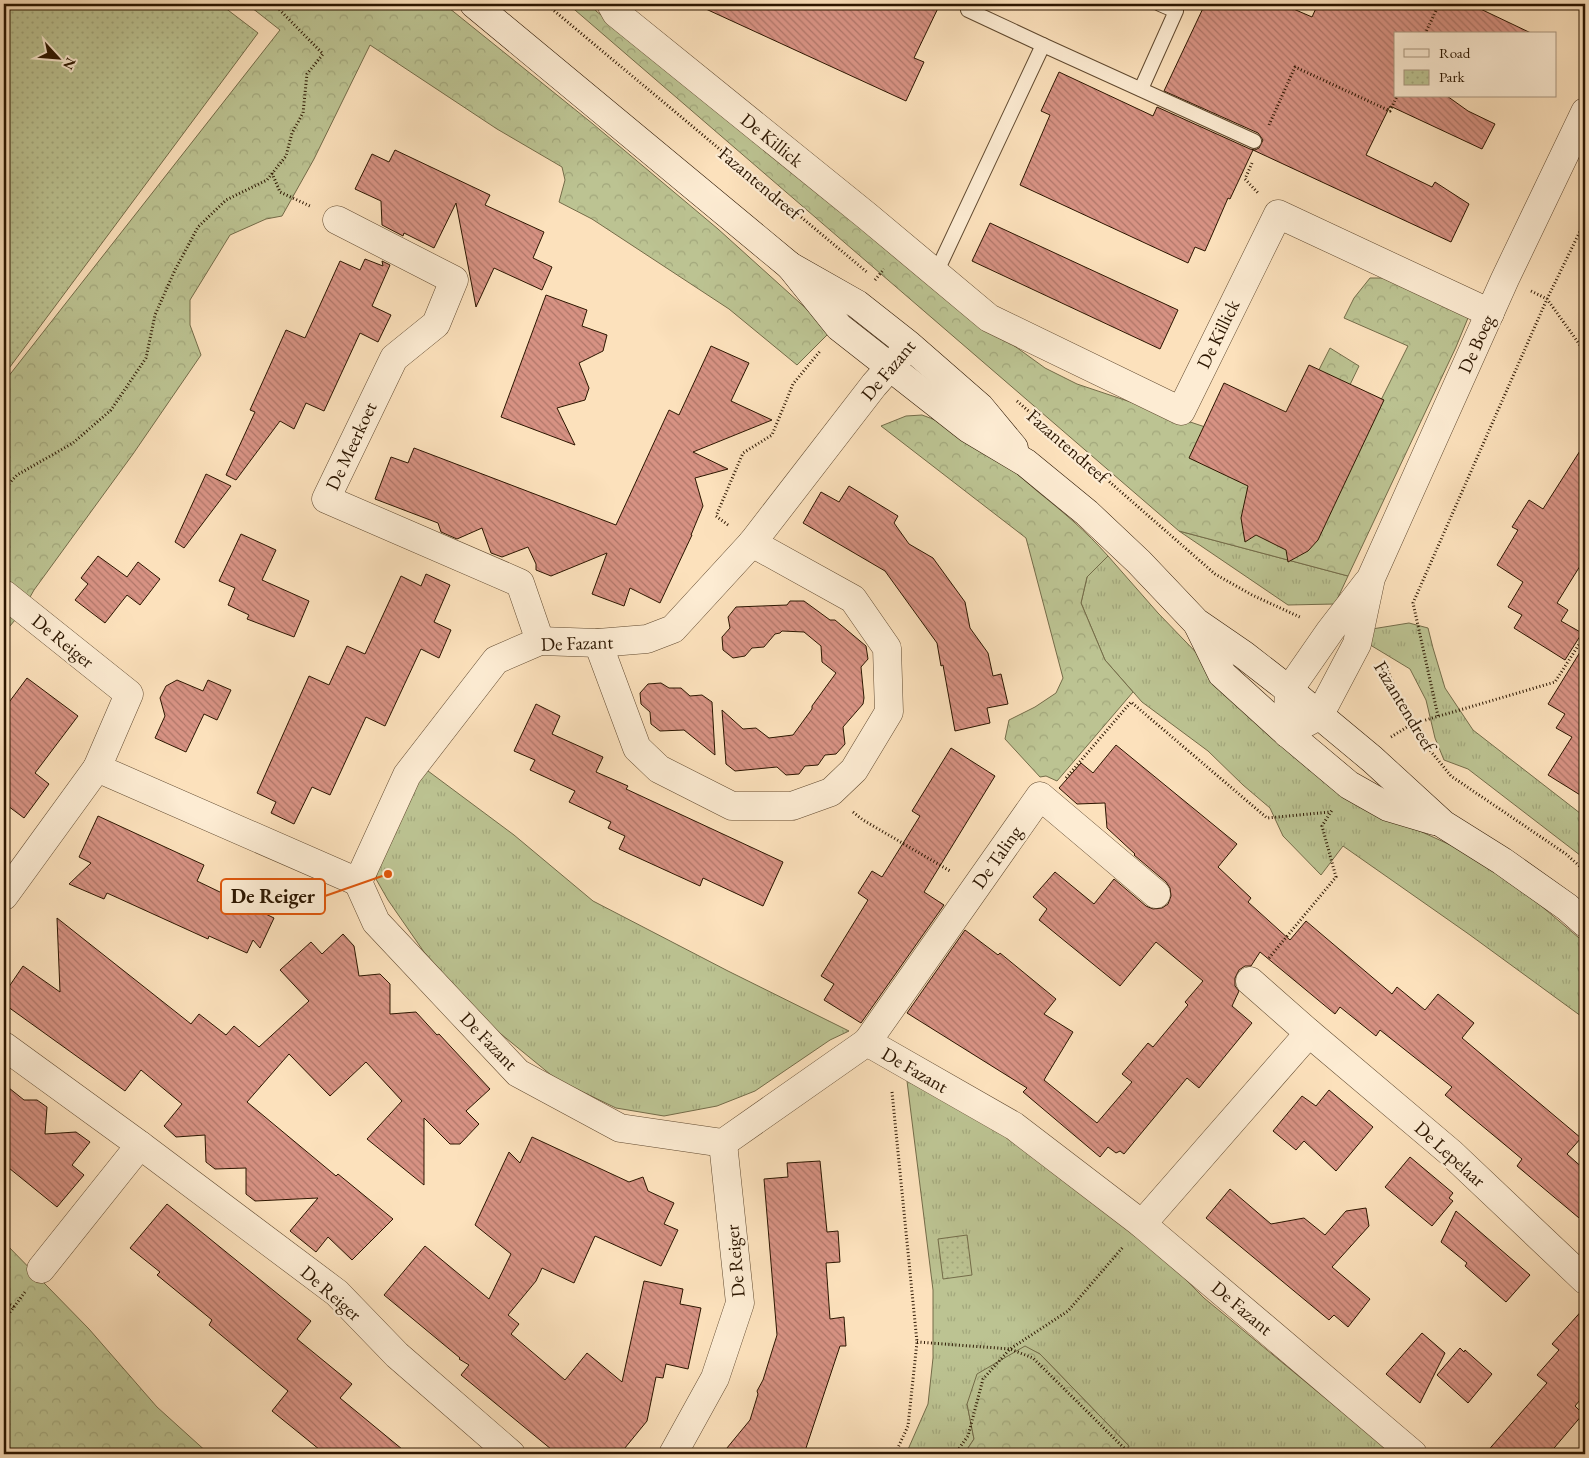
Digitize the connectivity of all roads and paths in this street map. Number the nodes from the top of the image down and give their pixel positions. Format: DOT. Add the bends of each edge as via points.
graph roads {
  1 [pos="274,4"];
  2 [pos="474,4"];
  3 [pos="546,4"];
  4 [pos="611,4"];
  5 [pos="971,4"];
  6 [pos="1160,4"];
  7 [pos="1439,4"];
  8 [pos="1426,32"];
  9 [pos="1043,45"];
  10 [pos="1141,89"];
  11 [pos="1396,98"];
  12 [pos="1585,112"];
  13 [pos="1268,127"];
  14 [pos="1254,141"];
  15 [pos="1253,162"];
  16 [pos="272,173"];
  17 [pos="1278,214"];
  18 [pos="337,220"];
  19 [pos="1585,221"];
  20 [pos="903,246"];
  21 [pos="790,266"];
  22 [pos="936,273"];
  23 [pos="876,279"];
  24 [pos="1505,279"];
  25 [pos="883,286"];
  26 [pos="1547,299"];
  27 [pos="857,304"];
  28 [pos="1490,313"];
  29 [pos="840,327"];
  30 [pos="909,345"];
  31 [pos="1585,352"];
  32 [pos="889,367"];
  33 [pos="1016,400"];
  34 [pos="1026,463"];
  35 [pos="4,489"];
  36 [pos="752,543"];
  37 [pos="1371,578"];
  38 [pos="4,594"];
  39 [pos="1196,622"];
  40 [pos="1330,631"];
  41 [pos="540,641"];
  42 [pos="598,643"];
  43 [pos="1357,644"];
  44 [pos="1289,690"];
  45 [pos="1319,716"];
  46 [pos="1438,716"];
  47 [pos="1287,733"];
  48 [pos="97,768"];
  49 [pos="832,792"];
  50 [pos="1046,801"];
  51 [pos="1330,812"];
  52 [pos="1443,824"];
  53 [pos="1585,871"];
  54 [pos="358,882"];
  55 [pos="977,886"];
  56 [pos="1156,894"];
  57 [pos="4,896"];
  58 [pos="1585,923"];
  59 [pos="1250,981"];
  60 [pos="1309,1033"];
  61 [pos="867,1042"];
  62 [pos="4,1046"];
  63 [pos="892,1086"];
  64 [pos="722,1143"];
  65 [pos="140,1144"];
  66 [pos="1142,1224"];
  67 [pos="41,1269"];
  68 [pos="1585,1280"];
  69 [pos="4,1301"];
  70 [pos="4,1320"];
  71 [pos="917,1342"];
  72 [pos="1010,1349"];
  73 [pos="511,1454"];
  74 [pos="673,1454"];
  75 [pos="895,1454"];
  76 [pos="955,1454"];
  77 [pos="1130,1454"];
  78 [pos="1413,1454"];
  1 -- 16 [label="path" via="323,54 307,74 303,113 292,133 286,156"];
  2 -- 21 [label="street, Fazantendreef"];
  3 -- 23 [label="path, Fazantendreef"];
  4 -- 20 [label="street, De Killick" via="616,13"];
  5 -- 9 [label="lane" via="968,10"];
  6 -- 10 [label="lane" via="1176,11"];
  7 -- 8 [label="path"];
  9 -- 10 [label="lane"];
  9 -- 22 [label="lane"];
  10 -- 14 [label="lane"];
  11 -- 13 [label="path" via="1390,111 1295,67"];
  12 -- 24 [label="street, De Boeg"];
  15 -- 17 [label="path" via="1246,179"];
  16 -- 18 [label="path" via="280,192"];
  16 -- 35 [label="path" via="267,180 226,200 198,227 155,315 146,358 111,410 73,443 17,475"];
  17 -- 22 [label="street, De Killick" via="1181,410 989,318"];
  17 -- 28 [label="street"];
  18 -- 41 [label="street, De Meerkoet" via="454,280 436,324 394,358 326,499 520,583"];
  19 -- 26 [label="path"];
  20 -- 22 [label="street, De Killick"];
  20 -- 23 [label="path"];
  21 -- 27 [label="street, Fazantendreef"];
  21 -- 29 [label="street, Fazantendreef"];
  23 -- 25 [label="path, Fazantendreef"];
  23 -- 27 [label="path"];
  24 -- 26 [label="path"];
  24 -- 28 [label="street, De Boeg"];
  26 -- 31 [label="path"];
  26 -- 46 [label="path" via="1413,603"];
  27 -- 30 [label="street, Fazantendreef"];
  28 -- 37 [label="street, De Boeg"];
  29 -- 32 [label="street, Fazantendreef"];
  29 -- 36 [label="path" via="794,384 772,435 743,453 716,516"];
  30 -- 32 [label="street, De Fazant"];
  30 -- 34 [label="street, Fazantendreef" via="980,407"];
  32 -- 34 [label="street, Fazantendreef" via="969,429"];
  32 -- 36 [label="street, De Fazant"];
  33 -- 40 [label="path, Fazantendreef" via="1214,574"];
  34 -- 39 [label="street, Fazantendreef" via="1088,513"];
  36 -- 42 [label="street, De Fazant" via="673,629 646,639"];
  36 -- 49 [label="street" via="853,599 887,648 889,712 854,770"];
  37 -- 40 [label="street, De Boeg"];
  37 -- 43 [label="street, De Boeg"];
  38 -- 48 [label="street, De Reiger" via="129,694"];
  39 -- 44 [label="street, Fazantendreef"];
  39 -- 47 [label="street, Fazantendreef" via="1222,674"];
  40 -- 44 [label="street, De Boeg"];
  41 -- 42 [label="street, De Fazant"];
  41 -- 54 [label="street, De Fazant" via="496,660 407,775"];
  42 -- 49 [label="street" via="637,748 659,769 732,806 792,806"];
  43 -- 45 [label="street, De Boeg"];
  43 -- 53 [label="path, Fazantendreef" via="1382,659 1412,724 1451,776 1566,854"];
  44 -- 45 [label="street, Fazantendreef"];
  44 -- 47 [label="street"];
  45 -- 47 [label="street"];
  45 -- 52 [label="street, Fazantendreef"];
  47 -- 52 [label="street, Fazantendreef" via="1349,785 1388,807"];
  48 -- 54 [label="street"];
  48 -- 57 [label="street, De Reiger"];
  49 -- 55 [label="path" via="863,820"];
  50 -- 51 [label="path" via="1131,702 1267,818"];
  50 -- 55 [label="street, De Taling" via="1040,796"];
  50 -- 56 [label="street"];
  52 -- 58 [label="street, Fazantendreef" via="1502,861"];
  54 -- 64 [label="street, De Fazant" via="376,922 518,1073 620,1128"];
  55 -- 61 [label="street, De Taling"];
  59 -- 60 [label="street, De Lepelaar"];
  60 -- 66 [label="street"];
  60 -- 68 [label="street, De Lepelaar" via="1451,1153"];
  61 -- 64 [label="street, De Fazant"];
  61 -- 66 [label="street, De Fazant" via="1014,1126"];
  62 -- 65 [label="street, De Reiger"];
  63 -- 71 [label="path"];
  64 -- 74 [label="street, De Reiger" via="740,1303 715,1378"];
  65 -- 67 [label="street"];
  65 -- 73 [label="street, De Reiger" via="337,1293 397,1355"];
  66 -- 72 [label="path" via="1068,1311"];
  66 -- 78 [label="street, De Fazant"];
  69 -- 70 [label="path" via="14,1307"];
  71 -- 72 [label="path"];
  71 -- 75 [label="path" via="908,1426"];
  72 -- 76 [label="path" via="983,1379 968,1436"];
  72 -- 77 [label="path" via="1033,1358"];
}
